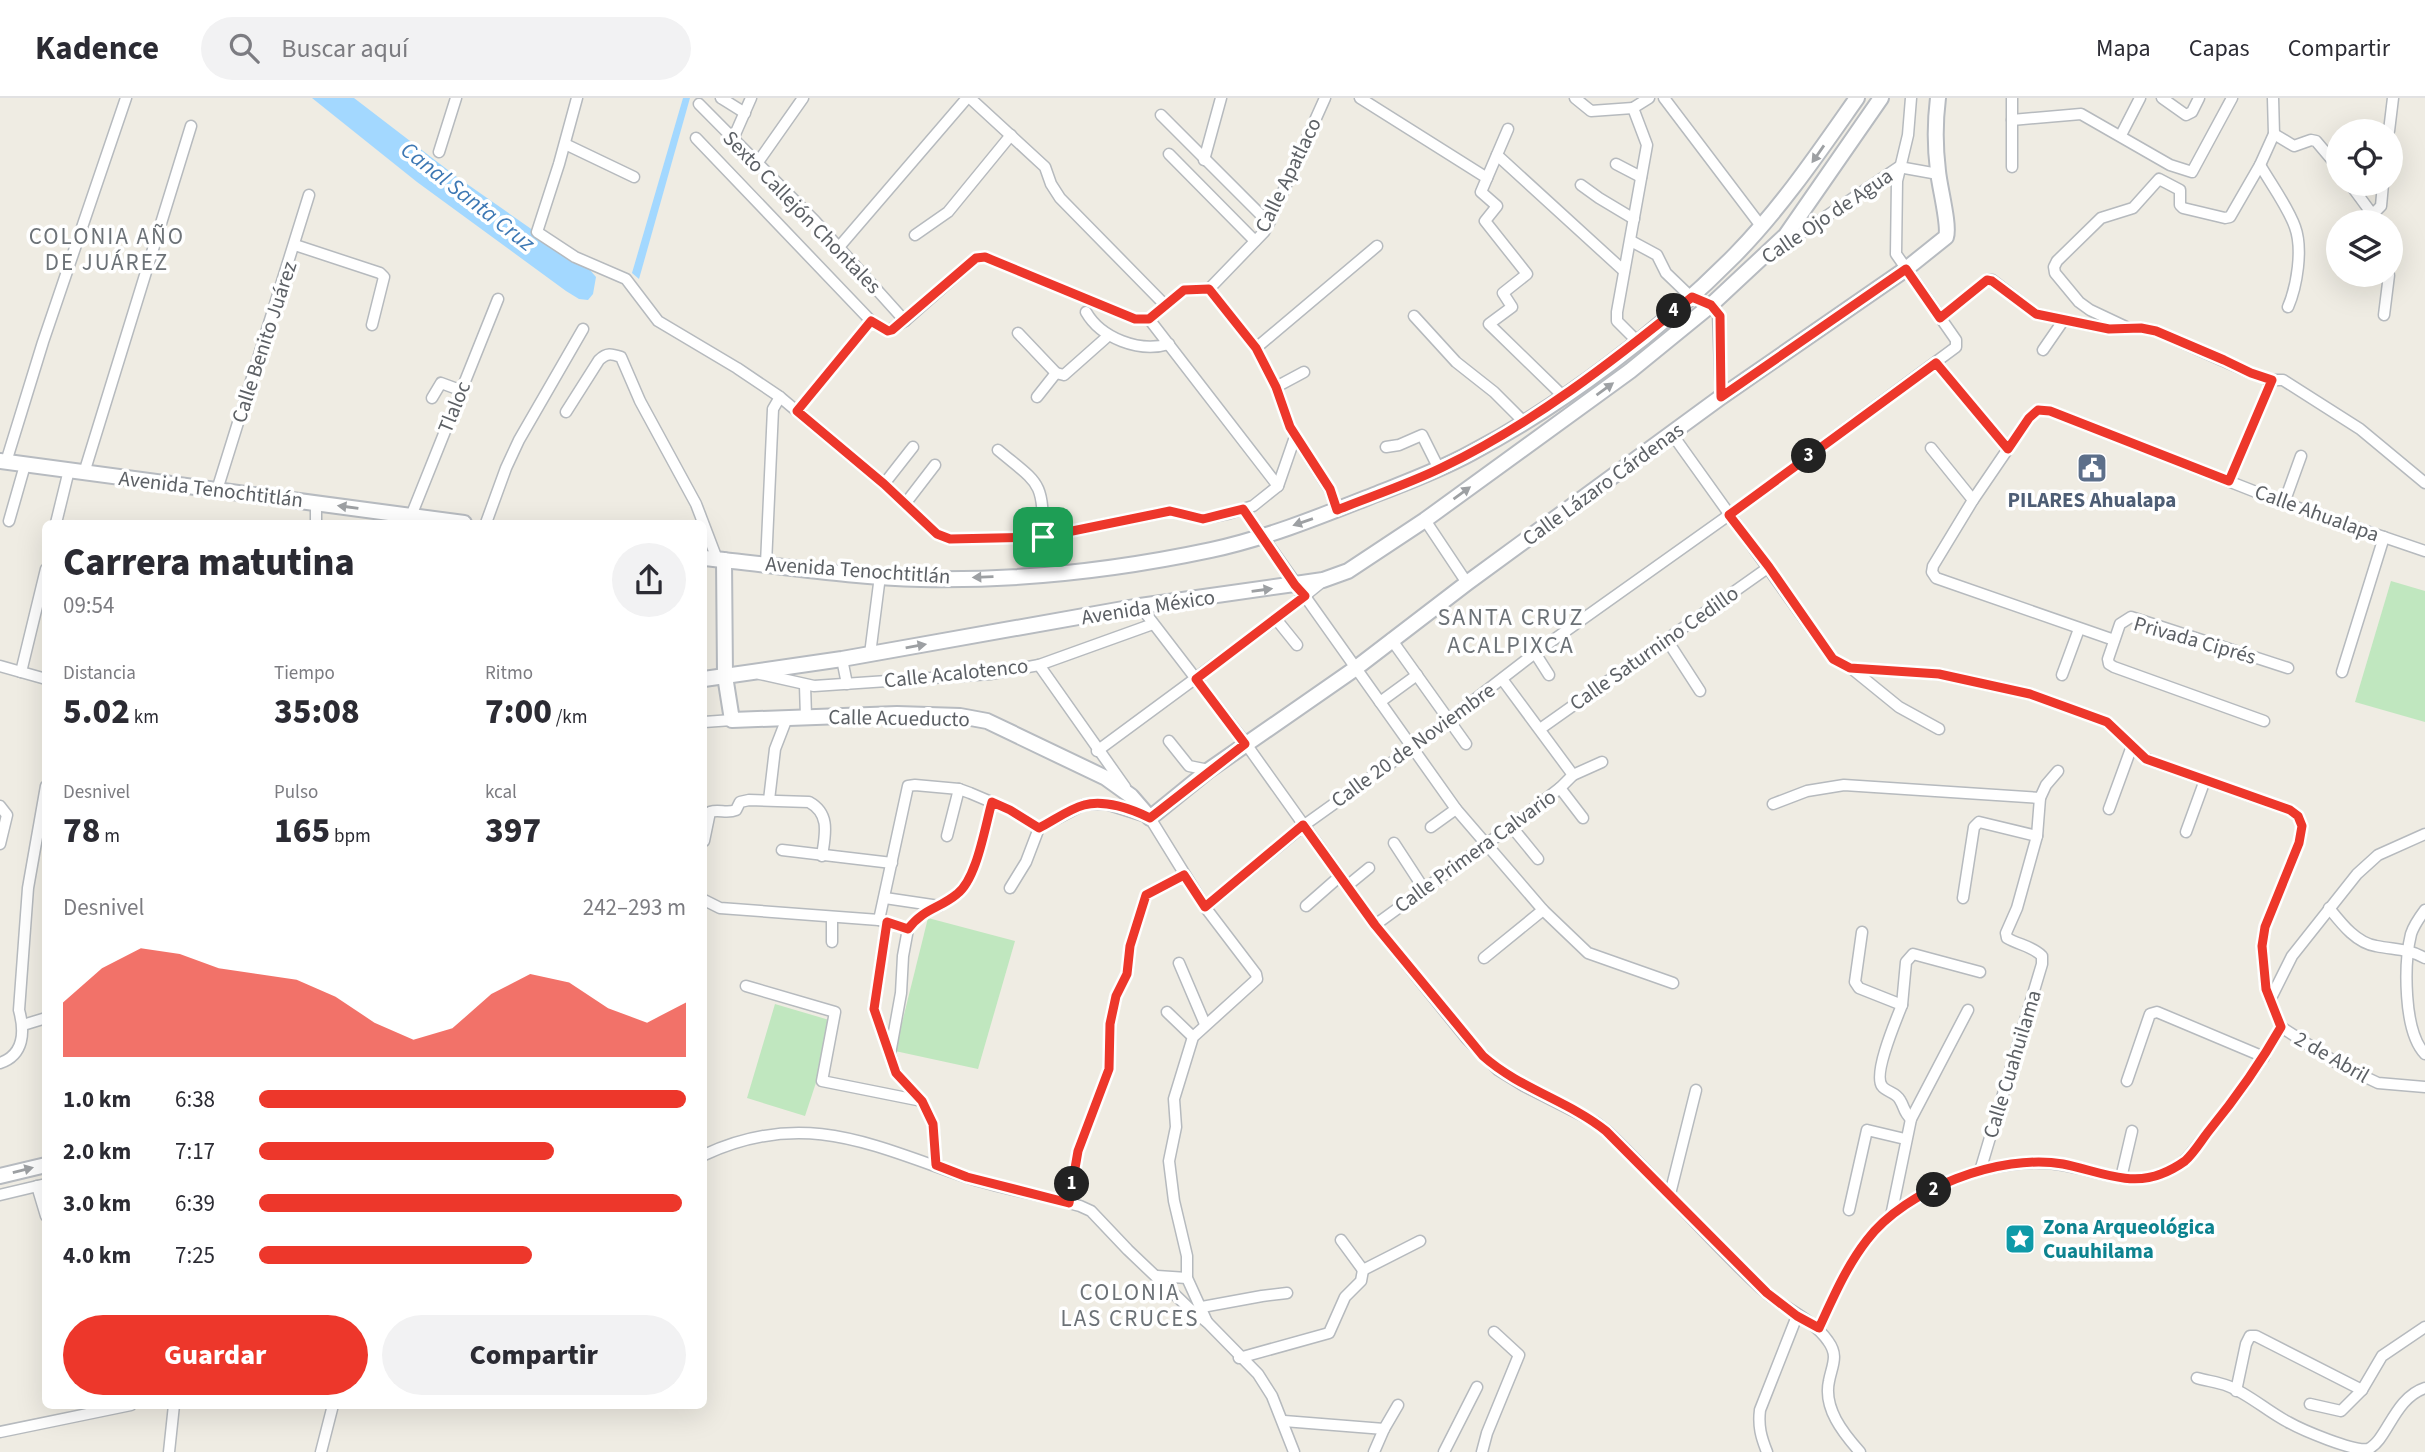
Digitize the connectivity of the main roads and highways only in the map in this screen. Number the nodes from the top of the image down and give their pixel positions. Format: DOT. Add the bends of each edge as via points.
graph roads {
  1 [pos="1857,98"];
  2 [pos="1881,98"];
  3 [pos="1938,98"];
  4 [pos="1736,254"];
  5 [pos="1754,265"];
  6 [pos="1499,438"];
  7 [pos="1469,454"];
  8 [pos="1512,456"];
  9 [pos="3,462"];
  10 [pos="1484,477"];
  11 [pos="441,520"];
  12 [pos="715,559"];
  13 [pos="725,676"];
  14 [pos="707,679"];
  15 [pos="1150,818"];
  16 [pos="42,1166"];
  17 [pos="0,1176"];
  1 -- 4 [label="main road, Avenida Tenochtitlán, one-way" via="1797,183"];
  2 -- 5 [label="main road, Avenida México" via="1786,234"];
  3 -- 15 [label="main road, Calle Lázaro Cárdenas" via="1938,174 1948,233 1906,269 1721,397"];
  4 -- 5 [label="main road"];
  4 -- 6 [label="main road, Avenida Tenochtitlán" via="1637,341"];
  8 -- 5 [label="main road, Avenida México, one-way" via="1630,370"];
  6 -- 7 [label="main road, Avenida Tenochtitlán"];
  6 -- 8 [label="main road"];
  7 -- 10 [label="main road"];
  7 -- 12 [label="main road, Avenida Tenochtitlán, one-way" via="1439,470 1261,536 1135,564 922,579"];
  8 -- 10 [label="main road, Avenida México"];
  11 -- 9 [label="main road, Avenida Tenochtitlán, one-way"];
  13 -- 10 [label="main road, Avenida México, one-way" via="1324,580 1348,571"];
  12 -- 13 [label="main road"];
  13 -- 14 [label="main road, Avenida México"];
  13 -- 15 [label="main road, Calle Acueducto" via="732,720 897,714 987,721 1132,796"];
  17 -- 16 [label="main road, one-way"];
}
